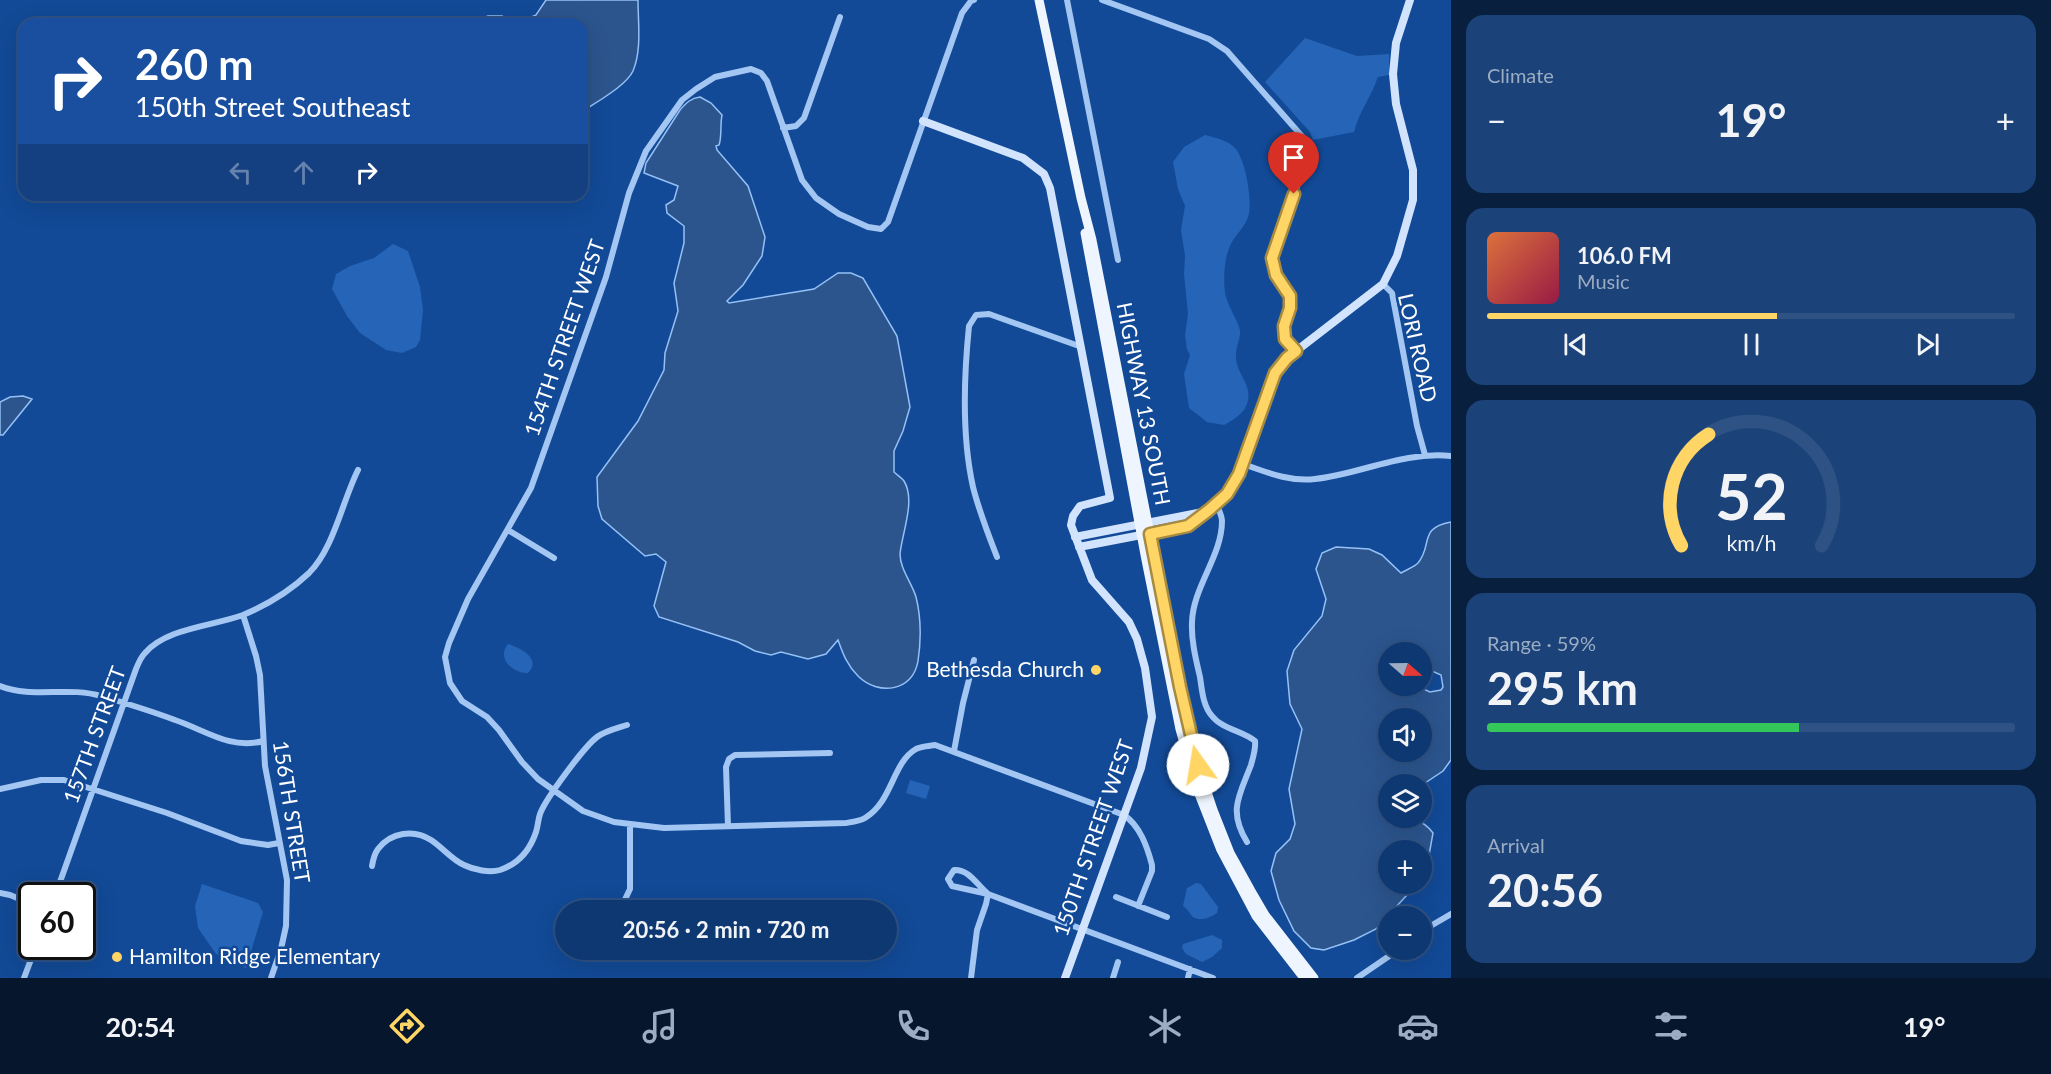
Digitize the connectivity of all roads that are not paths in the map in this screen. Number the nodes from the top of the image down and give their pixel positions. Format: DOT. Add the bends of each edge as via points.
graph roads {
  1 [pos="974,0"];
  2 [pos="1039,0"];
  3 [pos="1067,0"];
  4 [pos="1102,0"];
  5 [pos="1410,0"];
  6 [pos="840,17"];
  7 [pos="923,122"];
  8 [pos="783,128"];
  9 [pos="1118,260"];
  10 [pos="1383,284"];
  11 [pos="1079,346"];
  12 [pos="1296,351"];
  13 [pos="1425,455"];
  14 [pos="1451,456"];
  15 [pos="1243,464"];
  16 [pos="358,470"];
  17 [pos="1213,507"];
  18 [pos="1143,523"];
  19 [pos="508,530"];
  20 [pos="1146,535"];
  21 [pos="1075,537"];
  22 [pos="1079,548"];
  23 [pos="998,557"];
  24 [pos="554,558"];
  25 [pos="243,615"];
  26 [pos="974,660"];
  27 [pos="0,686"];
  28 [pos="124,704"];
  29 [pos="627,725"];
  30 [pos="263,741"];
  31 [pos="954,751"];
  32 [pos="830,753"];
  33 [pos="0,789"];
  34 [pos="93,789"];
  35 [pos="553,791"];
  36 [pos="1124,815"];
  37 [pos="630,824"];
  38 [pos="728,826"];
  39 [pos="1247,842"];
  40 [pos="279,843"];
  41 [pos="372,866"];
  42 [pos="60,882"];
  43 [pos="0,893"];
  44 [pos="988,894"];
  45 [pos="1116,897"];
  46 [pos="18,899"];
  47 [pos="625,900"];
  48 [pos="1138,906"];
  49 [pos="1451,914"];
  50 [pos="1167,917"];
  51 [pos="1432,925"];
  52 [pos="1082,928"];
  53 [pos="31,960"];
  54 [pos="1383,960"];
  55 [pos="1118,962"];
  56 [pos="1190,969"];
  57 [pos="24,978"];
  58 [pos="271,978"];
  59 [pos="971,978"];
  60 [pos="1065,978"];
  61 [pos="1113,978"];
  62 [pos="1188,978"];
  63 [pos="1214,978"];
  64 [pos="1304,978"];
  65 [pos="1314,978"];
  66 [pos="1357,978"];
  1 -- 7 [label="street" via="962,13"];
  2 -- 18 [label="main road, HIGHWAY 13 SOUTH"];
  3 -- 9 [label="street"];
  4 -- 12 [label="street" via="1209,39 1227,51 1307,142 1309,152 1272,258 1276,275 1290,296 1285,339"];
  5 -- 10 [label="street" via="1396,43 1393,74 1396,104 1413,170 1413,200 1397,256"];
  6 -- 8 [label="street" via="804,118 796,126"];
  7 -- 8 [label="street" via="888,222 881,229 839,214 816,198 802,180"];
  7 -- 11 [label="street" via="1023,158 1044,174 1050,188"];
  8 -- 19 [label="street, 154TH STREET WEST" via="767,81 751,69 716,77 696,88 682,100 646,151 567,390 531,488"];
  10 -- 12 [label="street"];
  10 -- 13 [label="street, LORI ROAD" via="1392,293"];
  11 -- 21 [label="street" via="1110,498 1080,506 1071,525"];
  11 -- 23 [label="street" via="989,314 976,315 969,326 966,432 980,513"];
  12 -- 15 [label="street" via="1275,373"];
  13 -- 14 [label="street"];
  13 -- 15 [label="street" via="1315,479 1284,478"];
  15 -- 17 [label="street" via="1227,494"];
  16 -- 25 [label="street, 157TH STREET" via="329,544 311,571 291,589"];
  17 -- 18 [label="street"];
  17 -- 20 [label="street" via="1188,526"];
  17 -- 39 [label="street" via="1222,518 1220,535 1192,622 1199,674 1210,714 1255,741 1254,757 1235,816"];
  18 -- 20 [label="main road, HIGHWAY 13 SOUTH"];
  18 -- 21 [label="street"];
  19 -- 24 [label="street"];
  19 -- 35 [label="street, 154TH STREET WEST" via="468,599 445,657 450,683 462,701 487,717 522,762"];
  20 -- 22 [label="street"];
  20 -- 64 [label="main road, HIGHWAY 13 SOUTH" via="1180,729 1196,786 1211,827 1256,916"];
  20 -- 65 [label="main road, HIGHWAY 13 SOUTH" via="1198,765 1213,810 1230,853 1265,915"];
  21 -- 22 [label="street, 150TH STREET WEST"];
  22 -- 36 [label="street, 150TH STREET WEST" via="1092,580 1129,622 1145,668 1152,717 1141,768"];
  25 -- 28 [label="street, 157TH STREET" via="158,642 145,653 136,669"];
  25 -- 30 [label="street, 156TH STREET" via="260,675"];
  26 -- 31 [label="street"];
  27 -- 28 [label="street" via="26,692 93,694"];
  28 -- 30 [label="street" via="230,742 250,745"];
  28 -- 34 [label="street, 157TH STREET"];
  29 -- 35 [label="street" via="598,736"];
  30 -- 40 [label="street, 156TH STREET"];
  31 -- 36 [label="street"];
  31 -- 38 [label="street" via="935,745 913,752 904,761 885,798 864,819 846,823"];
  32 -- 38 [label="street" via="735,754 726,767"];
  33 -- 34 [label="street" via="53,779"];
  34 -- 40 [label="street" via="241,841"];
  34 -- 42 [label="street, 157TH STREET"];
  35 -- 37 [label="street" via="583,811"];
  35 -- 41 [label="street" via="528,850 498,871 463,865 430,839 404,833 377,849"];
  36 -- 48 [label="street" via="1137,826 1152,865"];
  36 -- 52 [label="street, 150TH STREET WEST"];
  37 -- 38 [label="street" via="664,828"];
  37 -- 47 [label="street" via="630,889"];
  40 -- 58 [label="street, 156TH STREET" via="287,880 286,926"];
  43 -- 46 [label="street"];
  44 -- 44 [label="street" via="960,870 954,870 948,879 952,886"];
  44 -- 52 [label="street"];
  44 -- 59 [label="street" via="977,930"];
  45 -- 48 [label="street"];
  48 -- 50 [label="street"];
  49 -- 51 [label="street"];
  52 -- 56 [label="street"];
  52 -- 60 [label="street, 150TH STREET WEST"];
  53 -- 57 [label="street"];
  54 -- 66 [label="street"];
  55 -- 61 [label="street"];
  56 -- 62 [label="street"];
  56 -- 63 [label="street"];
}
